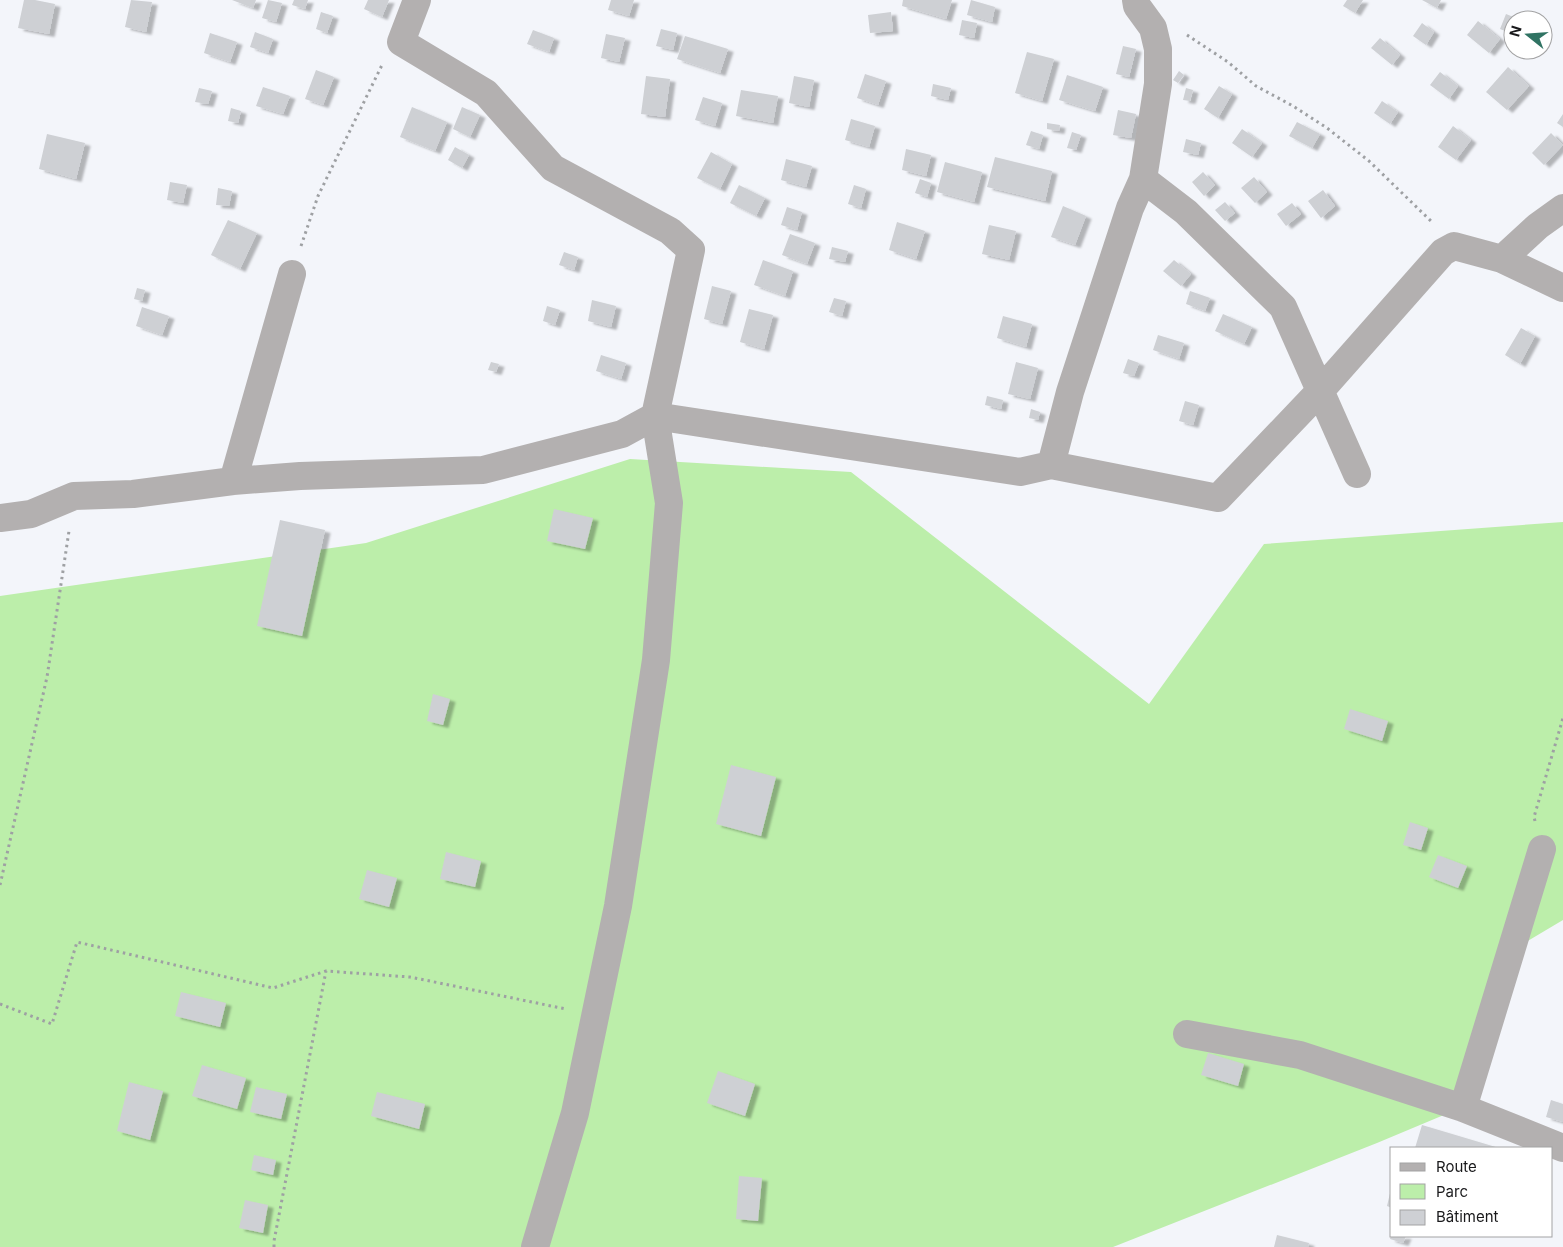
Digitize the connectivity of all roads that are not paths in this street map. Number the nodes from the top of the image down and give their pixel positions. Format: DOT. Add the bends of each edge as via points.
graph roads {
  1 [pos="417,0"];
  2 [pos="1136,0"];
  3 [pos="1143,179"];
  4 [pos="1563,208"];
  5 [pos="1502,259"];
  6 [pos="292,274"];
  7 [pos="1563,288"];
  8 [pos="1321,390"];
  9 [pos="655,416"];
  10 [pos="1051,465"];
  11 [pos="1357,474"];
  12 [pos="233,481"];
  13 [pos="0,518"];
  14 [pos="1542,849"];
  15 [pos="1187,1034"];
  16 [pos="1464,1108"];
  17 [pos="1563,1148"];
  18 [pos="535,1247"];
  1 -- 9 [label="street" via="401,42 486,93 553,168 670,231 691,250"];
  2 -- 3 [label="street" via="1153,28 1158,49 1158,84"];
  3 -- 8 [label="street" via="1186,212 1283,307"];
  3 -- 10 [label="street" via="1130,208 1070,392"];
  4 -- 5 [label="street"];
  5 -- 7 [label="street"];
  5 -- 8 [label="street" via="1454,246 1443,252"];
  6 -- 12 [label="street"];
  8 -- 10 [label="street" via="1218,498"];
  8 -- 11 [label="street"];
  9 -- 10 [label="street" via="1020,472"];
  9 -- 12 [label="street" via="622,434 483,470"];
  9 -- 18 [label="street" via="669,503 656,660 618,906 596,1015 575,1112"];
  12 -- 13 [label="street" via="133,494 74,496 31,514"];
  14 -- 16 [label="street"];
  15 -- 16 [label="street" via="1300,1055"];
  16 -- 17 [label="street"];
}
